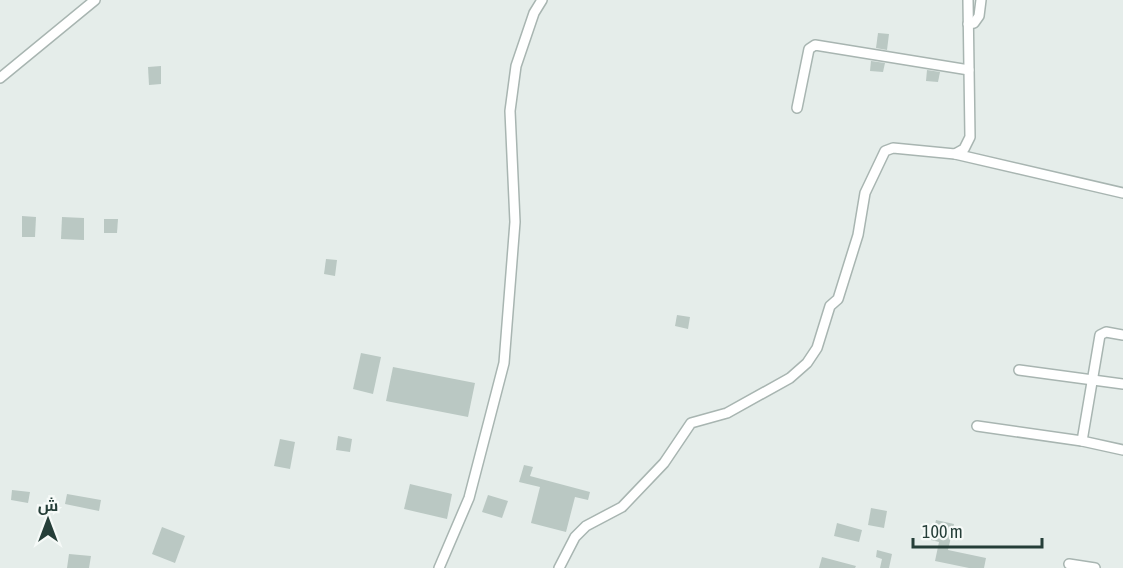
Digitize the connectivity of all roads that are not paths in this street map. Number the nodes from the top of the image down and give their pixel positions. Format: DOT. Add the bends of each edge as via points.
graph roads {
  1 [pos="95,0"];
  2 [pos="542,0"];
  3 [pos="968,0"];
  4 [pos="981,0"];
  5 [pos="968,24"];
  6 [pos="969,70"];
  7 [pos="0,78"];
  8 [pos="797,108"];
  9 [pos="955,154"];
  10 [pos="1123,193"];
  11 [pos="1123,335"];
  12 [pos="1019,370"];
  13 [pos="1092,379"];
  14 [pos="1123,384"];
  15 [pos="977,426"];
  16 [pos="1082,441"];
  17 [pos="1123,450"];
  18 [pos="1069,564"];
  19 [pos="439,568"];
  20 [pos="559,568"];
  21 [pos="1095,568"];
  1 -- 7 [label="street"];
  2 -- 19 [label="street" via="516,66 510,111 515,222 504,363 468,498"];
  3 -- 5 [label="street"];
  4 -- 5 [label="street" via="979,16"];
  5 -- 6 [label="street"];
  6 -- 8 [label="street" via="815,45 808,49"];
  6 -- 9 [label="street" via="970,137 964,149"];
  9 -- 10 [label="street"];
  9 -- 20 [label="street" via="893,148 885,151 865,193 858,235 838,299 830,306 817,348 807,363 790,378 727,413 691,423 664,463 622,507 586,526 575,537"];
  11 -- 13 [label="street" via="1100,335"];
  12 -- 13 [label="street"];
  13 -- 14 [label="street"];
  13 -- 16 [label="street"];
  15 -- 16 [label="street"];
  16 -- 17 [label="street"];
  18 -- 21 [label="street"];
}
